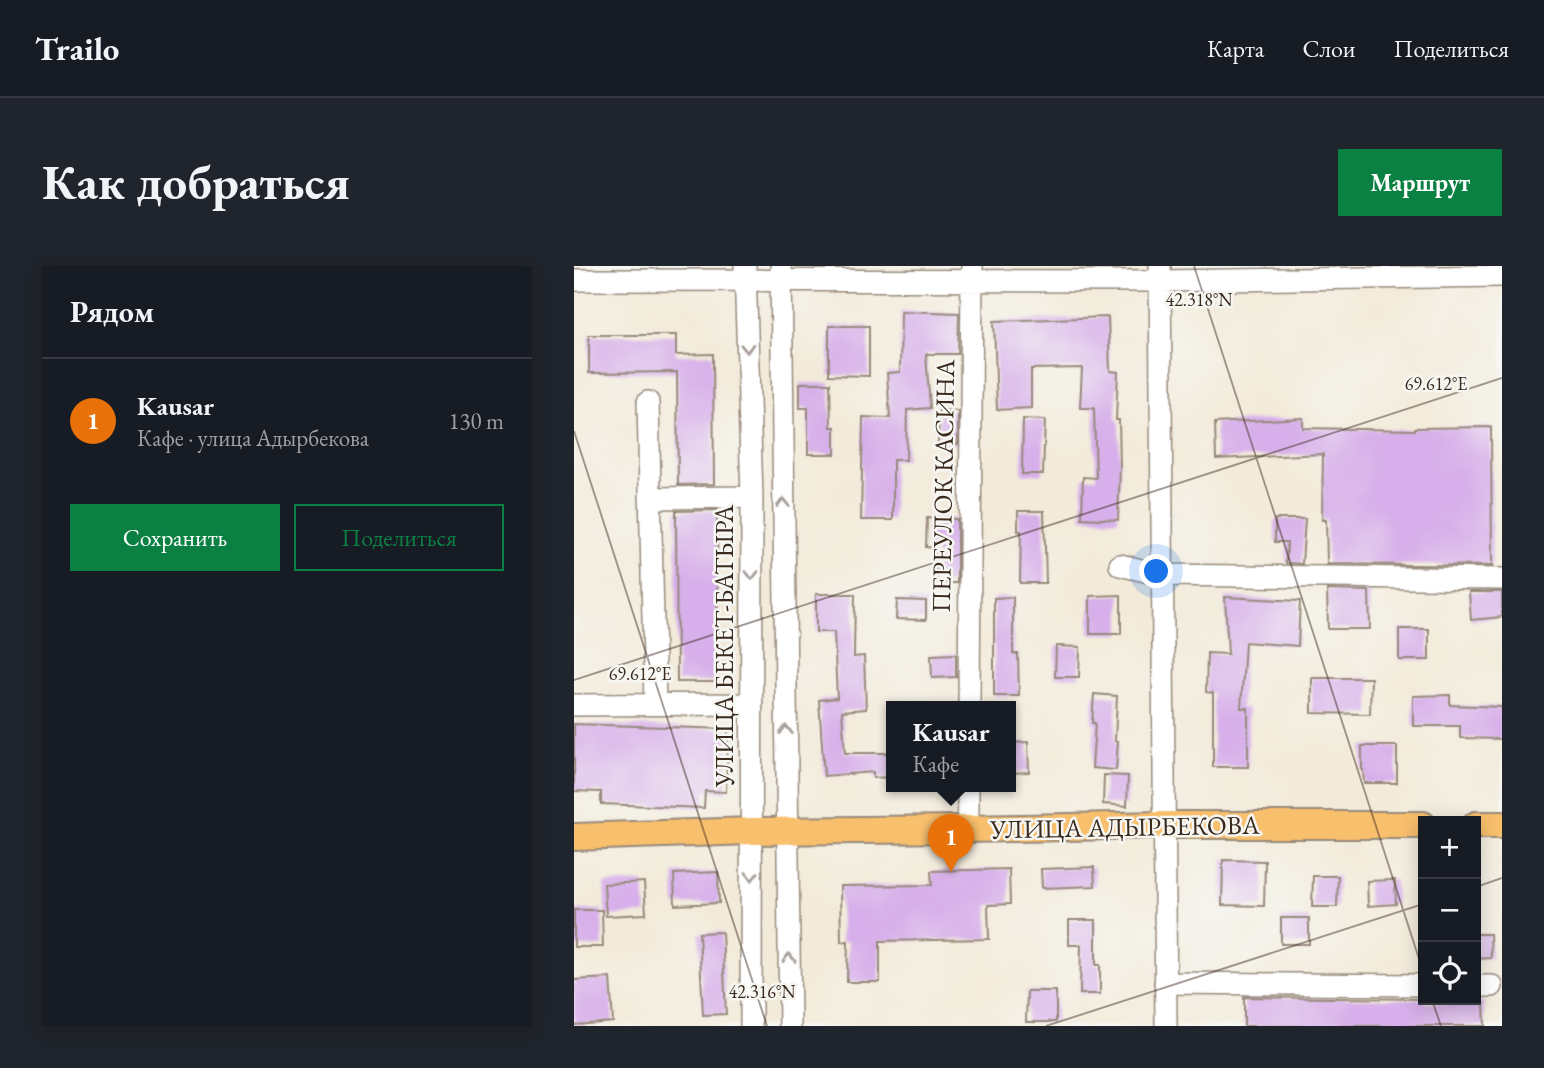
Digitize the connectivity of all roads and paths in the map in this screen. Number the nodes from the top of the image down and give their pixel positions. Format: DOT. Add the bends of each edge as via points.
graph roads {
  1 [pos="1399,271"];
  2 [pos="745,273"];
  3 [pos="781,273"];
  4 [pos="973,273"];
  5 [pos="1160,273"];
  6 [pos="1502,276"];
  7 [pos="574,280"];
  8 [pos="648,402"];
  9 [pos="752,497"];
  10 [pos="650,498"];
  11 [pos="1120,565"];
  12 [pos="1162,575"];
  13 [pos="1502,579"];
  14 [pos="969,701"];
  15 [pos="752,704"];
  16 [pos="574,705"];
  17 [pos="654,705"];
  18 [pos="968,792"];
  19 [pos="1164,825"];
  20 [pos="1418,825"];
  21 [pos="1481,825"];
  22 [pos="1502,825"];
  23 [pos="968,829"];
  24 [pos="752,831"];
  25 [pos="787,831"];
  26 [pos="574,836"];
  27 [pos="1165,983"];
  28 [pos="1418,985"];
  29 [pos="751,1026"];
  30 [pos="790,1026"];
  31 [pos="1166,1026"];
  1 -- 5 [label="street"];
  1 -- 6 [label="street"];
  2 -- 3 [label="street"];
  2 -- 7 [label="street"];
  2 -- 9 [label="street, УЛИЦА БЕКЕТ-БАТЫРА, one-way"];
  3 -- 4 [label="street"];
  25 -- 3 [label="street, one-way"];
  4 -- 5 [label="street"];
  4 -- 14 [label="street, ПЕРЕУЛОК КАСИНА"];
  5 -- 12 [label="street"];
  8 -- 10 [label="street"];
  9 -- 10 [label="street"];
  9 -- 15 [label="street, УЛИЦА БЕКЕТ-БАТЫРА, one-way"];
  10 -- 17 [label="street"];
  11 -- 12 [label="street"];
  12 -- 13 [label="street"];
  12 -- 19 [label="street"];
  15 -- 17 [label="street"];
  15 -- 24 [label="street, УЛИЦА БЕКЕТ-БАТЫРА"];
  16 -- 17 [label="street"];
  18 -- 23 [label="street"];
  19 -- 20 [label="main road, УЛИЦА АДЫРБЕКОВА"];
  19 -- 23 [label="main road, УЛИЦА АДЫРБЕКОВА"];
  19 -- 27 [label="street"];
  21 -- 22 [label="main road"];
  23 -- 25 [label="main road, УЛИЦА АДЫРБЕКОВА"];
  24 -- 25 [label="main road, УЛИЦА АДЫРБЕКОВА"];
  24 -- 26 [label="main road, УЛИЦА АДЫРБЕКОВА"];
  24 -- 29 [label="street, УЛИЦА БЕКЕТ-БАТЫРА, one-way"];
  30 -- 25 [label="street, one-way"];
  27 -- 28 [label="street"];
  27 -- 31 [label="street"];
}
